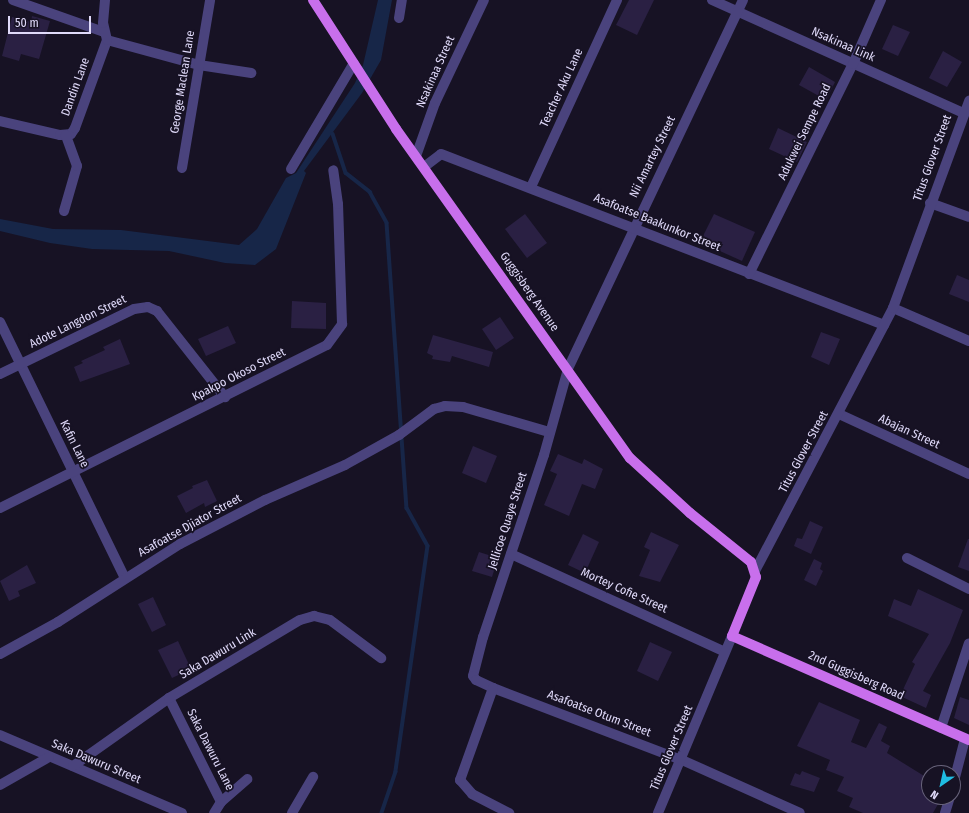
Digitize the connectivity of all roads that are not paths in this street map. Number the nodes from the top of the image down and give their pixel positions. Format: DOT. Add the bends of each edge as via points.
graph roads {
  1 [pos="13,0"];
  2 [pos="105,0"];
  3 [pos="210,0"];
  4 [pos="313,0"];
  5 [pos="402,0"];
  6 [pos="484,0"];
  7 [pos="617,0"];
  8 [pos="712,0"];
  9 [pos="743,0"];
  10 [pos="881,0"];
  11 [pos="738,12"];
  12 [pos="400,18"];
  13 [pos="106,36"];
  14 [pos="853,64"];
  15 [pos="199,65"];
  16 [pos="357,67"];
  17 [pos="251,73"];
  18 [pos="969,101"];
  19 [pos="963,113"];
  20 [pos="0,121"];
  21 [pos="66,135"];
  22 [pos="416,156"];
  23 [pos="424,167"];
  24 [pos="182,168"];
  25 [pos="291,169"];
  26 [pos="333,170"];
  27 [pos="531,187"];
  28 [pos="930,203"];
  29 [pos="64,211"];
  30 [pos="969,217"];
  31 [pos="632,228"];
  32 [pos="750,274"];
  33 [pos="893,308"];
  34 [pos="0,322"];
  35 [pos="884,324"];
  36 [pos="969,341"];
  37 [pos="20,364"];
  38 [pos="568,369"];
  39 [pos="0,374"];
  40 [pos="225,397"];
  41 [pos="839,414"];
  42 [pos="549,432"];
  43 [pos="72,470"];
  44 [pos="969,474"];
  45 [pos="0,508"];
  46 [pos="511,554"];
  47 [pos="907,558"];
  48 [pos="755,571"];
  49 [pos="125,578"];
  50 [pos="969,589"];
  51 [pos="732,636"];
  52 [pos="969,642"];
  53 [pos="726,652"];
  54 [pos="0,654"];
  55 [pos="381,658"];
  56 [pos="476,680"];
  57 [pos="493,688"];
  58 [pos="169,698"];
  59 [pos="941,728"];
  60 [pos="0,735"];
  61 [pos="967,739"];
  62 [pos="49,757"];
  63 [pos="682,760"];
  64 [pos="959,765"];
  65 [pos="73,766"];
  66 [pos="313,777"];
  67 [pos="247,779"];
  68 [pos="0,785"];
  69 [pos="221,802"];
  70 [pos="176,812"];
  71 [pos="214,813"];
  72 [pos="292,813"];
  73 [pos="509,813"];
  74 [pos="658,813"];
  75 [pos="800,813"];
  1 -- 13 [label="street"];
  2 -- 13 [label="street, Dandin Lane"];
  3 -- 15 [label="street, George Maclean Lane"];
  4 -- 16 [label="main road, Guggisberg Avenue"];
  5 -- 12 [label="street"];
  6 -- 22 [label="street, Nsakinaa Street" via="436,103"];
  7 -- 27 [label="street, Teacher Aku Lane"];
  8 -- 11 [label="street, Nsakinaa Link"];
  9 -- 11 [label="street, Nii Amartey Street"];
  10 -- 14 [label="street, Adukwei Sempe Road"];
  11 -- 14 [label="street, Nsakinaa Link"];
  11 -- 31 [label="street, Nii Amartey Street"];
  13 -- 15 [label="street"];
  13 -- 21 [label="street, Dandin Lane" via="75,128"];
  14 -- 19 [label="street, Nsakinaa Link"];
  14 -- 32 [label="street, Adukwei Sempe Road"];
  15 -- 17 [label="street"];
  15 -- 24 [label="street, George Maclean Lane"];
  16 -- 22 [label="main road, Guggisberg Avenue"];
  16 -- 25 [label="street"];
  18 -- 19 [label="street, Titus Glover Street"];
  19 -- 28 [label="street, Titus Glover Street"];
  20 -- 21 [label="street"];
  21 -- 29 [label="street" via="77,166"];
  22 -- 23 [label="main road, Guggisberg Avenue"];
  23 -- 27 [label="street, Asafoatse Baakunkor Street" via="441,154"];
  23 -- 38 [label="main road, Guggisberg Avenue"];
  26 -- 40 [label="street, Kpakpo Okoso Street" via="338,204 342,324 327,345"];
  27 -- 31 [label="street, Asafoatse Baakunkor Street"];
  28 -- 30 [label="street"];
  28 -- 33 [label="street, Titus Glover Street"];
  31 -- 32 [label="street, Asafoatse Baakunkor Street"];
  31 -- 38 [label="street, Nii Amartey Street"];
  32 -- 35 [label="street, Asafoatse Baakunkor Street"];
  33 -- 35 [label="street, Titus Glover Street"];
  33 -- 36 [label="street"];
  34 -- 37 [label="street, Kafin Lane"];
  35 -- 41 [label="street, Titus Glover Street"];
  37 -- 39 [label="street, Adote Langdon Street"];
  37 -- 40 [label="street, Adote Langdon Street" via="134,309 148,307 158,311"];
  37 -- 43 [label="street, Kafin Lane"];
  38 -- 42 [label="street, Jellicoe Quaye Street"];
  38 -- 48 [label="main road, Guggisberg Avenue" via="639,467 690,513 751,562"];
  40 -- 43 [label="street, Kpakpo Okoso Street"];
  41 -- 44 [label="street, Abajan Street"];
  41 -- 48 [label="street, Titus Glover Street"];
  42 -- 46 [label="street, Jellicoe Quaye Street"];
  42 -- 49 [label="street, Asafoatse Djiator Street" via="463,407 444,406 345,465 234,516"];
  43 -- 45 [label="street, Kpakpo Okoso Street"];
  43 -- 49 [label="street, Kafin Lane"];
  46 -- 53 [label="street, Mortey Cofie Street"];
  46 -- 56 [label="street, Jellicoe Quaye Street" via="483,637 473,676"];
  47 -- 50 [label="street"];
  48 -- 51 [label="main road, Titus Glover Street" via="756,577"];
  49 -- 54 [label="street, Asafoatse Djiator Street" via="58,622"];
  51 -- 53 [label="street, Titus Glover Street"];
  51 -- 59 [label="main road, 2nd Guggisberg Road"];
  52 -- 59 [label="street"];
  53 -- 63 [label="street, Titus Glover Street"];
  55 -- 58 [label="street, Saka Dawuru Link" via="330,620 314,616 300,620"];
  56 -- 57 [label="street, Asafoatse Otum Street"];
  57 -- 63 [label="street, Asafoatse Otum Street"];
  57 -- 73 [label="street" via="460,780 472,794"];
  58 -- 65 [label="street, Saka Dawuru Link"];
  58 -- 69 [label="street, Saka Dawuru Lane"];
  59 -- 61 [label="main road, 2nd Guggisberg Road"];
  60 -- 62 [label="street, Saka Dawuru Street"];
  61 -- 64 [label="street"];
  62 -- 65 [label="street, Saka Dawuru Street"];
  62 -- 68 [label="street"];
  63 -- 74 [label="street, Titus Glover Street"];
  63 -- 75 [label="street, Asafoatse Otum Street"];
  65 -- 70 [label="street, Saka Dawuru Street"];
  66 -- 72 [label="street"];
  67 -- 69 [label="street"];
  69 -- 71 [label="street, Saka Dawuru Lane"];
}
